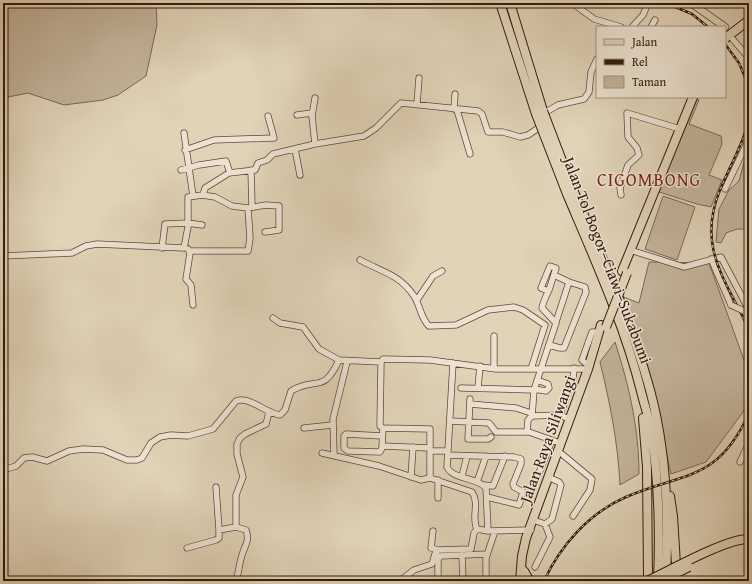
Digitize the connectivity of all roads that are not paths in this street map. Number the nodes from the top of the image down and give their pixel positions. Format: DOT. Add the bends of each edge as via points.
graph roads {
  1 [pos="500,3"];
  2 [pos="648,3"];
  3 [pos="691,3"];
  4 [pos="575,5"];
  5 [pos="510,6"];
  6 [pos="655,20"];
  7 [pos="749,20"];
  8 [pos="618,26"];
  9 [pos="633,26"];
  10 [pos="652,26"];
  11 [pos="724,26"];
  12 [pos="728,36"];
  13 [pos="748,55"];
  14 [pos="596,60"];
  15 [pos="420,78"];
  16 [pos="455,94"];
  17 [pos="315,98"];
  18 [pos="693,98"];
  19 [pos="417,104"];
  20 [pos="456,110"];
  21 [pos="540,112"];
  22 [pos="312,113"];
  23 [pos="297,115"];
  24 [pos="268,116"];
  25 [pos="680,129"];
  26 [pos="184,133"];
  27 [pos="749,139"];
  28 [pos="315,144"];
  29 [pos="295,149"];
  30 [pos="186,150"];
  31 [pos="470,154"];
  32 [pos="190,167"];
  33 [pos="181,170"];
  34 [pos="251,170"];
  35 [pos="230,173"];
  36 [pos="300,175"];
  37 [pos="725,189"];
  38 [pos="570,193"];
  39 [pos="202,195"];
  40 [pos="621,195"];
  41 [pos="193,196"];
  42 [pos="250,207"];
  43 [pos="188,223"];
  44 [pos="202,225"];
  45 [pos="264,232"];
  46 [pos="162,248"];
  47 [pos="187,250"];
  48 [pos="632,251"];
  49 [pos="3,256"];
  50 [pos="711,259"];
  51 [pos="360,260"];
  52 [pos="442,271"];
  53 [pos="554,275"];
  54 [pos="569,282"];
  55 [pos="548,291"];
  56 [pos="417,300"];
  57 [pos="746,302"];
  58 [pos="193,305"];
  59 [pos="747,310"];
  60 [pos="749,317"];
  61 [pos="273,318"];
  62 [pos="556,322"];
  63 [pos="494,336"];
  64 [pos="549,345"];
  65 [pos="340,360"];
  66 [pos="347,362"];
  67 [pos="381,362"];
  68 [pos="453,363"];
  69 [pos="480,366"];
  70 [pos="589,366"];
  71 [pos="494,368"];
  72 [pos="541,368"];
  73 [pos="574,368"];
  74 [pos="531,369"];
  75 [pos="637,373"];
  76 [pos="537,380"];
  77 [pos="461,388"];
  78 [pos="478,388"];
  79 [pos="534,390"];
  80 [pos="269,412"];
  81 [pos="532,414"];
  82 [pos="560,415"];
  83 [pos="569,419"];
  84 [pos="450,421"];
  85 [pos="469,422"];
  86 [pos="332,424"];
  87 [pos="304,428"];
  88 [pos="383,428"];
  89 [pos="526,432"];
  90 [pos="382,436"];
  91 [pos="491,437"];
  92 [pos="749,443"];
  93 [pos="556,445"];
  94 [pos="382,446"];
  95 [pos="413,447"];
  96 [pos="430,449"];
  97 [pos="322,453"];
  98 [pos="448,453"];
  99 [pos="334,456"];
  100 [pos="467,456"];
  101 [pos="486,456"];
  102 [pos="505,456"];
  103 [pos="740,462"];
  104 [pos="3,470"];
  105 [pos="664,472"];
  106 [pos="462,476"];
  107 [pos="411,477"];
  108 [pos="548,477"];
  109 [pos="430,478"];
  110 [pos="438,480"];
  111 [pos="477,482"];
  112 [pos="484,485"];
  113 [pos="216,488"];
  114 [pos="533,488"];
  115 [pos="487,497"];
  116 [pos="438,498"];
  117 [pos="573,516"];
  118 [pos="545,524"];
  119 [pos="531,526"];
  120 [pos="236,527"];
  121 [pos="477,529"];
  122 [pos="219,530"];
  123 [pos="433,531"];
  124 [pos="491,531"];
  125 [pos="749,539"];
  126 [pos="749,544"];
  127 [pos="187,548"];
  128 [pos="438,550"];
  129 [pos="487,554"];
  130 [pos="462,555"];
  131 [pos="441,556"];
  132 [pos="535,567"];
  133 [pos="524,571"];
  134 [pos="436,579"];
  135 [pos="236,581"];
  136 [pos="400,581"];
  137 [pos="419,581"];
  138 [pos="463,581"];
  139 [pos="486,581"];
  140 [pos="522,581"];
  141 [pos="530,581"];
  142 [pos="647,581"];
  143 [pos="658,581"];
  144 [pos="661,581"];
  145 [pos="666,581"];
  146 [pos="677,581"];
  1 -- 21 [label="highway, Jalan Tol Bogor–Ciawi–Sukabumi"];
  2 -- 9 [label="street" via="643,15"];
  3 -- 11 [label="main road"];
  4 -- 8 [label="street" via="594,19"];
  5 -- 21 [label="highway, Jalan Tol Bogor–Ciawi–Sukabumi"];
  6 -- 10 [label="street"];
  7 -- 12 [label="highway"];
  12 -- 13 [label="street"];
  14 -- 20 [label="street" via="591,72 589,92 585,98 558,105 547,111 537,129 528,135 520,137 503,132 488,132 480,112"];
  15 -- 19 [label="street"];
  16 -- 20 [label="street"];
  17 -- 22 [label="street"];
  18 -- 25 [label="highway, Jalan Raya Siliwangi"];
  19 -- 20 [label="street"];
  19 -- 28 [label="street" via="399,103 376,128 364,136"];
  20 -- 31 [label="street"];
  21 -- 38 [label="highway, Jalan Tol Bogor–Ciawi–Sukabumi, bridge"];
  22 -- 23 [label="street"];
  22 -- 28 [label="street"];
  24 -- 30 [label="street" via="274,138 214,140"];
  25 -- 40 [label="street" via="627,112 628,137 638,148 640,155 628,165 620,188"];
  25 -- 48 [label="highway, Jalan Raya Siliwangi"];
  26 -- 30 [label="street"];
  27 -- 37 [label="street"];
  28 -- 29 [label="street"];
  29 -- 34 [label="street" via="272,155 258,163 257,169"];
  29 -- 36 [label="street"];
  30 -- 32 [label="street"];
  32 -- 33 [label="street"];
  32 -- 35 [label="street" via="226,162"];
  32 -- 41 [label="street"];
  34 -- 35 [label="street"];
  34 -- 42 [label="street"];
  35 -- 39 [label="street" via="205,188"];
  38 -- 75 [label="highway, Jalan Tol Bogor–Ciawi–Sukabumi"];
  38 -- 105 [label="highway, Jalan Tol Bogor–Ciawi–Sukabumi" via="628,320 650,390 658,424"];
  39 -- 41 [label="street"];
  39 -- 42 [label="street" via="216,197 230,205"];
  41 -- 43 [label="street" via="187,198"];
  42 -- 45 [label="street" via="280,207 279,230"];
  42 -- 47 [label="street" via="248,251"];
  43 -- 44 [label="street"];
  43 -- 46 [label="street" via="165,224"];
  43 -- 47 [label="street"];
  46 -- 47 [label="street"];
  46 -- 49 [label="street" via="96,244 72,253"];
  47 -- 58 [label="street" via="186,279 191,285"];
  48 -- 50 [label="street" via="684,267"];
  48 -- 70 [label="highway, Jalan Raya Siliwangi"];
  50 -- 57 [label="street" via="722,258"];
  50 -- 59 [label="street, bridge" via="731,305"];
  51 -- 56 [label="street" via="394,275"];
  52 -- 56 [label="street" via="433,276"];
  53 -- 54 [label="street"];
  53 -- 55 [label="street"];
  53 -- 55 [label="street" via="556,268 548,266 542,288"];
  54 -- 62 [label="street"];
  54 -- 64 [label="street" via="585,287 586,292 564,348"];
  55 -- 62 [label="street" via="542,308"];
  56 -- 74 [label="street" via="426,324 431,327 456,325 491,310 514,307 527,312 545,325"];
  57 -- 59 [label="street"];
  59 -- 60 [label="street"];
  61 -- 65 [label="street" via="280,323 303,327 319,349"];
  62 -- 64 [label="street"];
  63 -- 71 [label="street"];
  64 -- 72 [label="street"];
  65 -- 66 [label="street"];
  65 -- 80 [label="street" via="324,382 291,391 282,415"];
  66 -- 67 [label="street"];
  66 -- 86 [label="street"];
  67 -- 68 [label="street" via="383,359"];
  67 -- 88 [label="street" via="379,425"];
  68 -- 69 [label="street"];
  68 -- 84 [label="street"];
  69 -- 71 [label="street"];
  69 -- 78 [label="street"];
  70 -- 73 [label="street"];
  70 -- 83 [label="highway, Jalan Raya Siliwangi"];
  71 -- 74 [label="street"];
  72 -- 73 [label="street"];
  72 -- 74 [label="street"];
  72 -- 76 [label="street"];
  73 -- 82 [label="street" via="573,379"];
  75 -- 142 [label="highway" via="636,383 645,427 647,468"];
  75 -- 143 [label="highway, Jalan Tol Bogor–Ciawi–Sukabumi" via="651,429 656,473"];
  76 -- 79 [label="street"];
  76 -- 79 [label="street" via="548,384 549,388"];
  77 -- 78 [label="street"];
  78 -- 79 [label="street"];
  79 -- 81 [label="street"];
  80 -- 104 [label="street" via="245,400 238,400 213,430 188,436 160,437 151,443 142,458 135,461 105,450 83,449 70,451 47,461 32,457 24,458 16,466"];
  80 -- 120 [label="street" via="267,424 245,434 237,444 243,477 236,495"];
  81 -- 82 [label="street"];
  81 -- 85 [label="street" via="516,408 470,402"];
  81 -- 89 [label="street" via="528,418"];
  82 -- 83 [label="street"];
  83 -- 93 [label="highway, Jalan Raya Siliwangi"];
  84 -- 85 [label="street"];
  84 -- 98 [label="street"];
  85 -- 89 [label="street" via="490,424 496,432"];
  85 -- 91 [label="street" via="468,439"];
  86 -- 87 [label="street"];
  86 -- 99 [label="street"];
  88 -- 90 [label="street"];
  88 -- 96 [label="street" via="430,429"];
  89 -- 93 [label="street"];
  90 -- 94 [label="street"];
  90 -- 94 [label="street" via="348,433 344,435 344,448 348,451 376,453 381,451"];
  92 -- 103 [label="street"];
  93 -- 108 [label="highway, Jalan Raya Siliwangi"];
  93 -- 114 [label="street"];
  93 -- 117 [label="street" via="592,479 590,490"];
  94 -- 95 [label="street"];
  95 -- 96 [label="street"];
  95 -- 107 [label="street"];
  96 -- 98 [label="street"];
  96 -- 109 [label="street"];
  97 -- 99 [label="street"];
  98 -- 100 [label="street"];
  98 -- 106 [label="street" via="449,471"];
  99 -- 107 [label="street" via="379,466"];
  100 -- 101 [label="street"];
  100 -- 106 [label="street"];
  101 -- 102 [label="street"];
  101 -- 111 [label="street"];
  102 -- 112 [label="street" via="493,486"];
  102 -- 115 [label="street" via="518,457 522,460 513,484 523,492 521,502 516,506"];
  105 -- 145 [label="highway, Jalan Tol Bogor–Ciawi–Sukabumi"];
  105 -- 146 [label="highway" via="673,516"];
  106 -- 111 [label="street"];
  107 -- 109 [label="street" via="423,481"];
  108 -- 118 [label="street" via="561,483 561,486 552,519"];
  108 -- 119 [label="highway, Jalan Raya Siliwangi"];
  109 -- 110 [label="street"];
  110 -- 116 [label="street"];
  110 -- 121 [label="street" via="472,492 475,496"];
  111 -- 112 [label="street"];
  112 -- 115 [label="street"];
  113 -- 122 [label="street"];
  115 -- 124 [label="street"];
  118 -- 119 [label="street"];
  118 -- 132 [label="street" via="550,537"];
  119 -- 124 [label="street"];
  119 -- 133 [label="highway, Jalan Raya Siliwangi"];
  119 -- 140 [label="highway, Jalan Raya Siliwangi" via="523,550"];
  120 -- 122 [label="street"];
  120 -- 135 [label="street" via="246,530 248,540"];
  121 -- 124 [label="street"];
  121 -- 128 [label="street" via="471,549"];
  122 -- 127 [label="street" via="218,540"];
  123 -- 128 [label="street" via="431,548"];
  124 -- 129 [label="street"];
  125 -- 142 [label="highway, bridge" via="720,547"];
  126 -- 144 [label="highway, bridge" via="722,551"];
  128 -- 131 [label="street"];
  128 -- 136 [label="street" via="432,564 414,570"];
  129 -- 130 [label="street"];
  129 -- 139 [label="street"];
  130 -- 131 [label="street"];
  130 -- 138 [label="street"];
  131 -- 134 [label="street" via="438,559"];
  133 -- 140 [label="highway, Jalan Raya Siliwangi"];
  133 -- 141 [label="highway"];
  134 -- 137 [label="street"];
}
